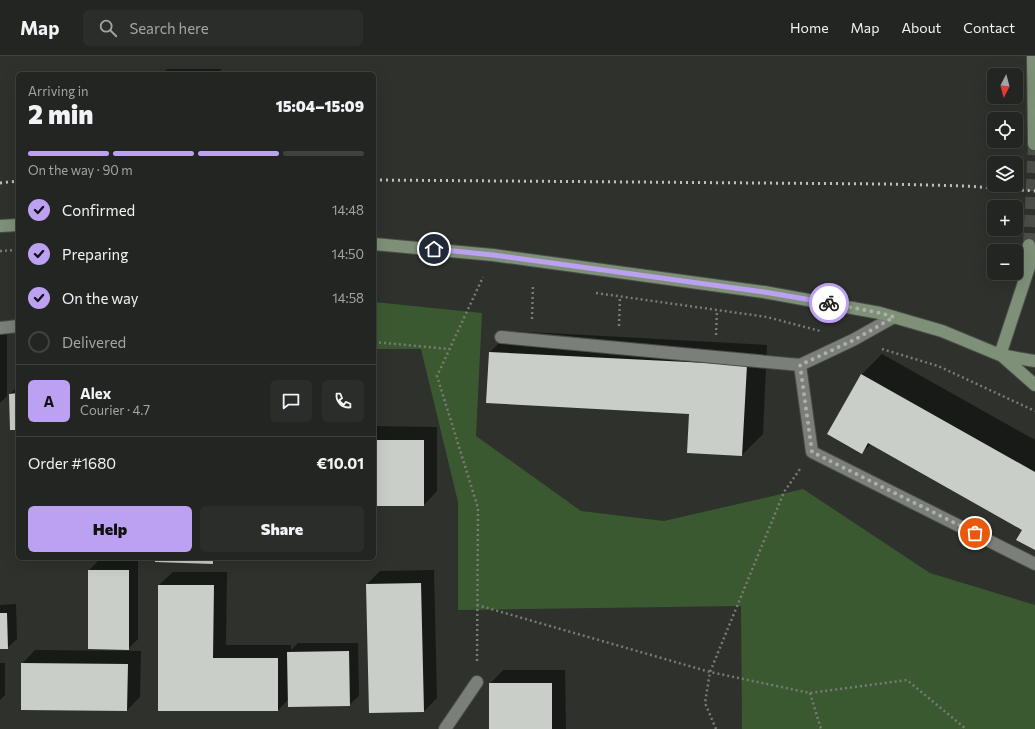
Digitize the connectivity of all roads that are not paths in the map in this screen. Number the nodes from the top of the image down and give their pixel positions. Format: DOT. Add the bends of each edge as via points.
graph roads {
  1 [pos="1033,56"];
  2 [pos="1034,144"];
  3 [pos="16,225"];
  4 [pos="0,226"];
  5 [pos="376,244"];
  6 [pos="1030,245"];
  7 [pos="894,317"];
  8 [pos="16,326"];
  9 [pos="0,328"];
  10 [pos="501,337"];
  11 [pos="1000,354"];
  12 [pos="1035,361"];
  13 [pos="800,365"];
  14 [pos="1035,385"];
  15 [pos="1035,564"];
  16 [pos="477,682"];
  17 [pos="445,729"];
  1 -- 2 [label="main road"];
  3 -- 4 [label="main road"];
  5 -- 7 [label="main road" via="493,255 764,292"];
  6 -- 11 [label="main road" via="1029,267"];
  7 -- 11 [label="main road" via="942,331"];
  7 -- 13 [label="lane" via="854,340"];
  8 -- 9 [label="lane"];
  10 -- 13 [label="lane"];
  11 -- 12 [label="main road"];
  11 -- 14 [label="main road"];
  13 -- 15 [label="lane" via="812,452"];
  16 -- 17 [label="lane"];
}
